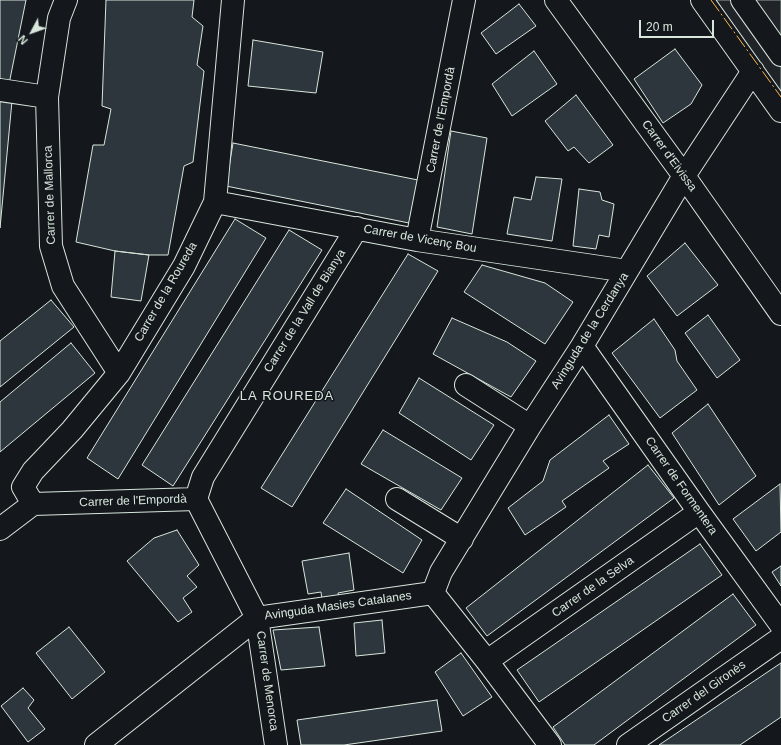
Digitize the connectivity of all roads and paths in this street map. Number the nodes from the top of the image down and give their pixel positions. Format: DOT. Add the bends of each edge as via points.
graph roads {
  1 [pos="66,0"];
  2 [pos="233,0"];
  3 [pos="464,0"];
  4 [pos="556,0"];
  5 [pos="702,0"];
  6 [pos="742,0"];
  7 [pos="781,55"];
  8 [pos="753,71"];
  9 [pos="0,90"];
  10 [pos="47,97"];
  11 [pos="781,111"];
  12 [pos="684,176"];
  13 [pos="215,202"];
  14 [pos="357,228"];
  15 [pos="417,240"];
  16 [pos="626,271"];
  17 [pos="781,314"];
  18 [pos="582,346"];
  19 [pos="119,373"];
  20 [pos="466,385"];
  21 [pos="530,426"];
  22 [pos="196,499"];
  23 [pos="397,499"];
  24 [pos="33,504"];
  25 [pos="699,512"];
  26 [pos="0,529"];
  27 [pos="462,539"];
  28 [pos="433,593"];
  29 [pos="258,618"];
  30 [pos="781,625"];
  31 [pos="781,638"];
  32 [pos="487,661"];
  33 [pos="96,745"];
  34 [pos="276,745"];
  35 [pos="550,745"];
  36 [pos="628,745"];
  1 -- 10 [label="street, Carrer de Mallorca" via="59,18"];
  2 -- 13 [label="street, Carrer de la Roureda"];
  3 -- 15 [label="street, Carrer de l'Empordà"];
  4 -- 12 [label="street, Carrer d'Eivissa"];
  5 -- 8 [label="street"];
  6 -- 7 [label="street"];
  8 -- 11 [label="street"];
  8 -- 12 [label="street, Avinguda de la Cerdanya"];
  9 -- 10 [label="street"];
  10 -- 19 [label="street, Carrer de Mallorca" via="51,246 63,286"];
  12 -- 16 [label="street, Avinguda de la Cerdanya"];
  12 -- 17 [label="street, Carrer d'Eivissa"];
  13 -- 14 [label="street, Carrer de Vicenç Bou"];
  13 -- 19 [label="street, Carrer de la Roureda" via="184,266"];
  14 -- 15 [label="street, Carrer de Vicenç Bou"];
  14 -- 22 [label="street, Carrer de la Vall de Bianya" via="203,477"];
  15 -- 16 [label="street, Carrer de Vicenç Bou"];
  16 -- 18 [label="street, Avinguda de la Cerdanya"];
  18 -- 21 [label="street, Avinguda de la Cerdanya"];
  18 -- 25 [label="street, Carrer de Formentera"];
  19 -- 24 [label="street, Carrer de la Roureda" via="72,430 29,476 23,487"];
  20 -- 21 [label="street"];
  21 -- 27 [label="street, Avinguda de la Cerdanya"];
  22 -- 24 [label="street, Carrer de l'Empordà"];
  22 -- 29 [label="street, Carrer de l'Empordà"];
  23 -- 27 [label="street"];
  24 -- 26 [label="street"];
  25 -- 30 [label="street, Carrer de Formentera"];
  25 -- 32 [label="street, Carrer de la Selva"];
  27 -- 28 [label="street, Avinguda de la Cerdanya" via="441,572"];
  28 -- 29 [label="street, Avinguda Masies Catalanes"];
  28 -- 32 [label="street"];
  29 -- 33 [label="street, Avinguda Masies Catalanes"];
  29 -- 34 [label="street, Carrer de Menorca"];
  31 -- 36 [label="street, Carrer del Gironès"];
  32 -- 35 [label="street"];
}
